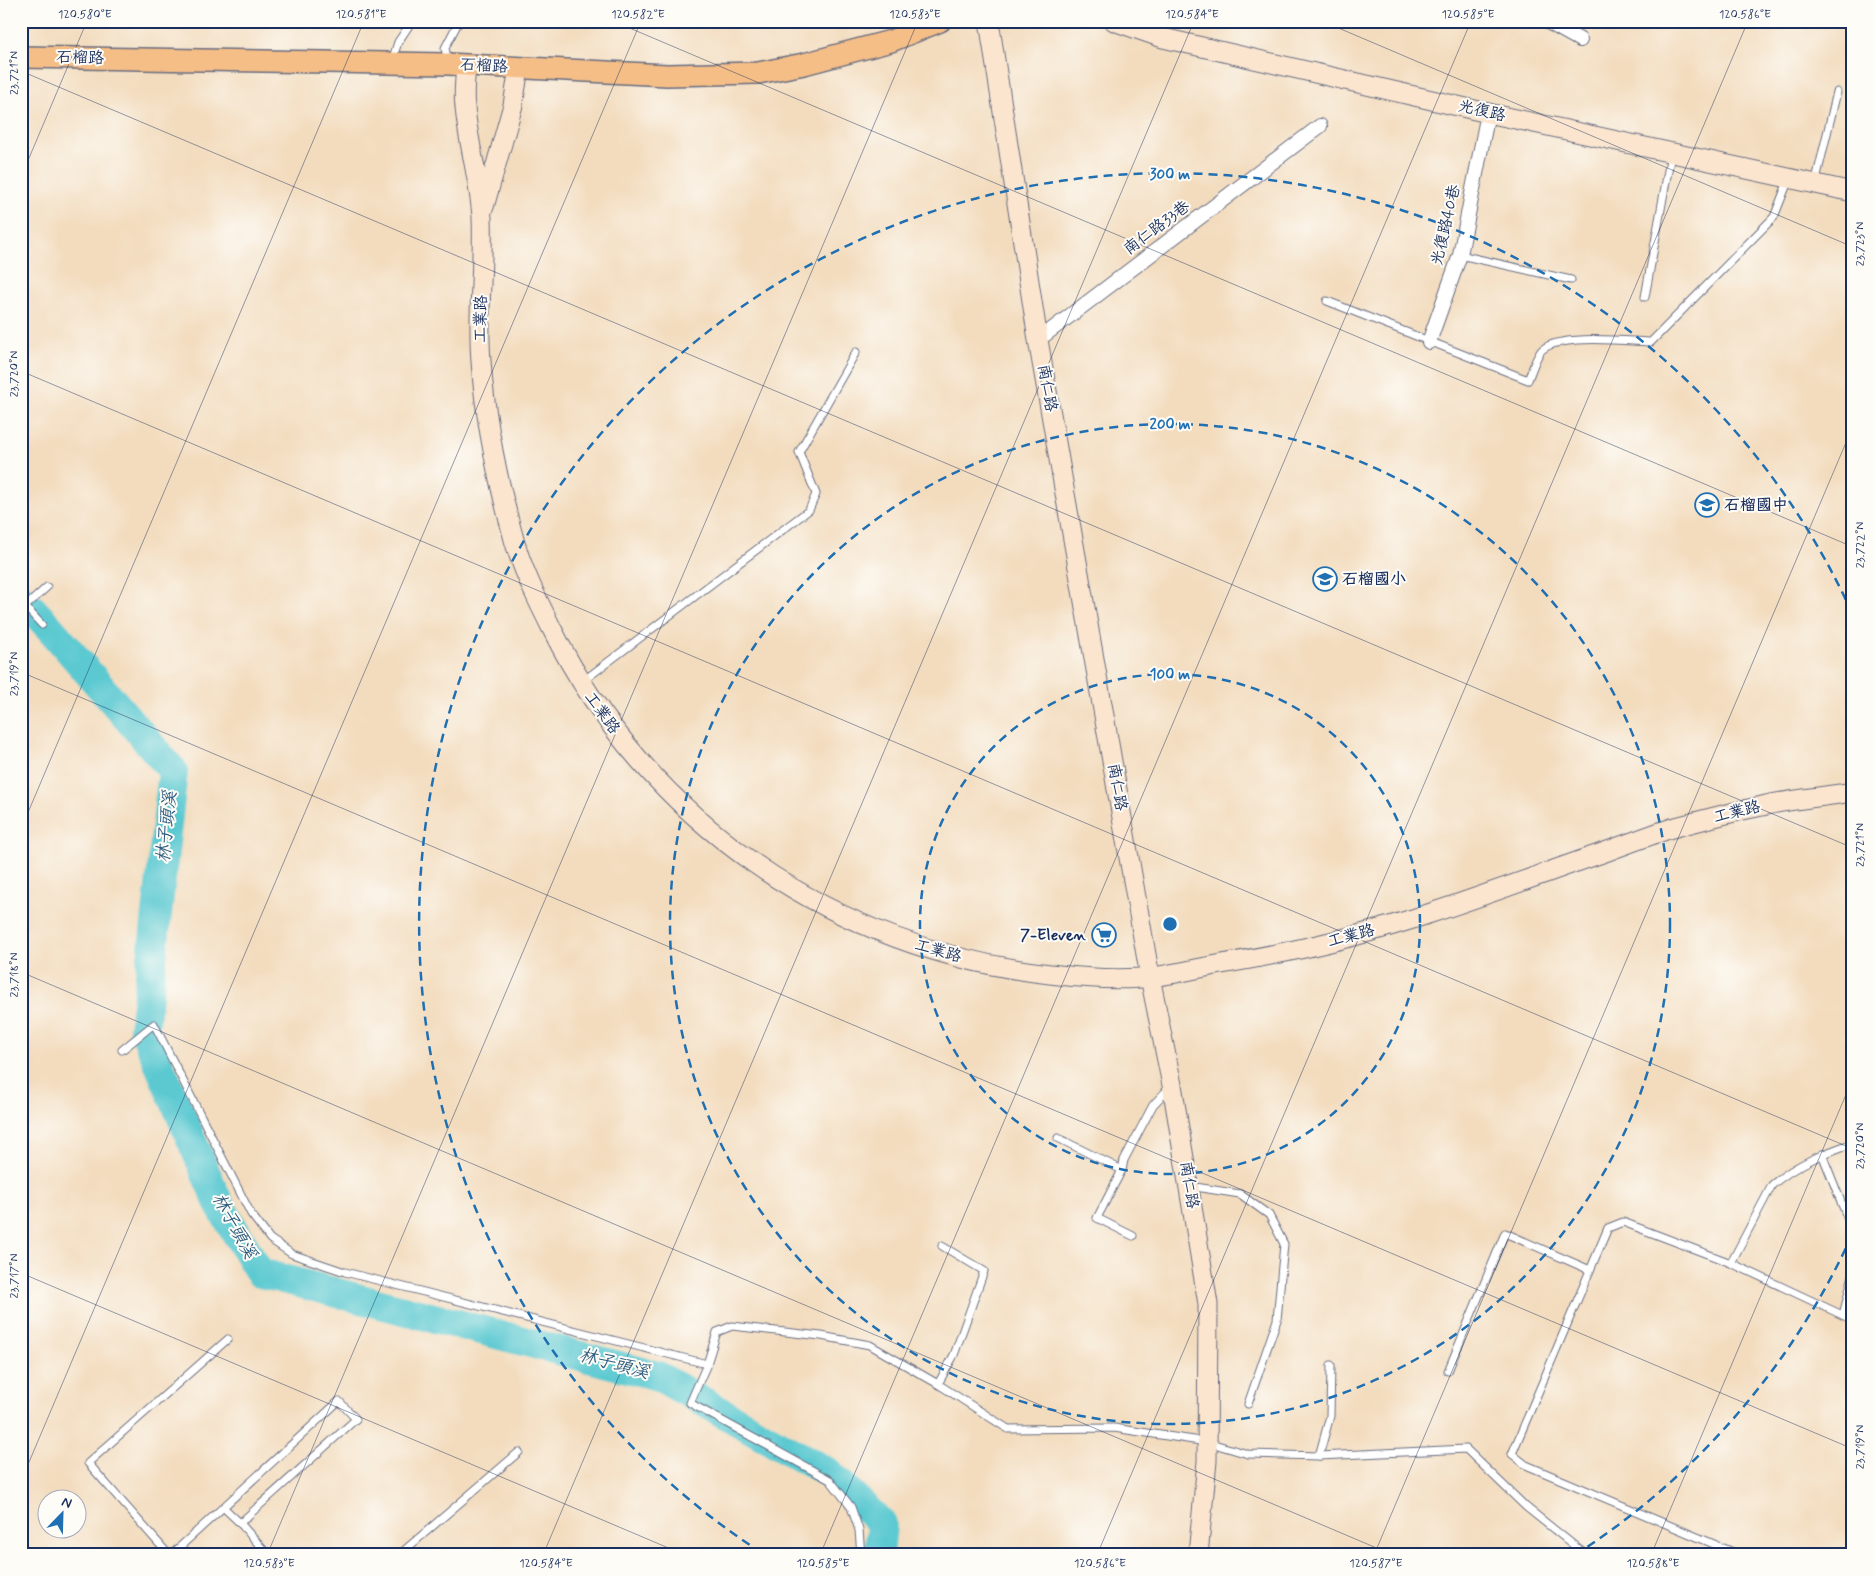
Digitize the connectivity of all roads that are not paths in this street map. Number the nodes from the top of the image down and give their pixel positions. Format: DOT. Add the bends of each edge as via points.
graph roads {
  1 [pos="412,21"];
  2 [pos="459,21"];
  3 [pos="940,21"];
  4 [pos="989,21"];
  5 [pos="1114,21"];
  6 [pos="1546,21"];
  7 [pos="1580,40"];
  8 [pos="21,57"];
  9 [pos="391,64"];
  10 [pos="457,65"];
  11 [pos="519,68"];
  12 [pos="1837,92"];
  13 [pos="1488,113"];
  14 [pos="1320,126"];
  15 [pos="1672,154"];
  16 [pos="1790,179"];
  17 [pos="1815,184"];
  18 [pos="1853,192"];
  19 [pos="482,216"];
  20 [pos="1460,256"];
  21 [pos="1571,280"];
  22 [pos="1645,297"];
  23 [pos="1327,300"];
  24 [pos="1038,340"];
  25 [pos="1429,342"];
  26 [pos="856,352"];
  27 [pos="47,587"];
  28 [pos="24,604"];
  29 [pos="42,625"];
  30 [pos="581,683"];
  31 [pos="1853,792"];
  32 [pos="1150,977"];
  33 [pos="122,1050"];
  34 [pos="1172,1085"];
  35 [pos="1058,1138"];
  36 [pos="1853,1142"];
  37 [pos="1822,1154"];
  38 [pos="1122,1170"];
  39 [pos="1189,1186"];
  40 [pos="1853,1232"];
  41 [pos="1133,1236"];
  42 [pos="942,1246"];
  43 [pos="1731,1263"];
  44 [pos="1590,1270"];
  45 [pos="1853,1275"];
  46 [pos="1843,1315"];
  47 [pos="1853,1320"];
  48 [pos="228,1339"];
  49 [pos="707,1364"];
  50 [pos="1331,1365"];
  51 [pos="1448,1371"];
  52 [pos="938,1384"];
  53 [pos="1248,1404"];
  54 [pos="1207,1442"];
  55 [pos="519,1452"];
  56 [pos="1319,1456"];
  57 [pos="223,1507"];
  58 [pos="240,1522"];
  59 [pos="170,1555"];
  60 [pos="268,1555"];
  61 [pos="399,1555"];
  62 [pos="861,1555"];
  63 [pos="1198,1555"];
  64 [pos="1586,1555"];
  65 [pos="1740,1555"];
  1 -- 9 [label="lane" via="398,42"];
  2 -- 10 [label="lane" via="445,48"];
  3 -- 11 [label="main road, 石榴路" via="891,41 758,73 667,75"];
  4 -- 24 [label="street, 南仁路"];
  5 -- 13 [label="street, 光復路" via="1163,38"];
  6 -- 7 [label="street"];
  8 -- 9 [label="main road, 石榴路"];
  9 -- 10 [label="main road, 石榴路"];
  10 -- 11 [label="main road, 石榴路"];
  10 -- 19 [label="street, 工業路"];
  11 -- 19 [label="street, 工業路" via="513,105"];
  12 -- 17 [label="lane"];
  13 -- 15 [label="street, 光復路"];
  13 -- 20 [label="street, 光復路40巷"];
  14 -- 24 [label="street, 南仁路33巷"];
  15 -- 16 [label="street, 光復路"];
  15 -- 22 [label="lane"];
  16 -- 17 [label="street, 光復路"];
  16 -- 25 [label="lane" via="1774,217 1650,342 1558,341 1542,349 1528,380"];
  17 -- 18 [label="street, 光復路"];
  19 -- 30 [label="street, 工業路" via="480,358 490,438 513,538 538,602"];
  20 -- 21 [label="lane"];
  20 -- 25 [label="street, 光復路40巷"];
  23 -- 25 [label="lane"];
  24 -- 32 [label="street, 南仁路"];
  26 -- 30 [label="lane" via="799,452 816,494 808,510"];
  27 -- 28 [label="lane"];
  28 -- 29 [label="lane"];
  30 -- 32 [label="street, 工業路" via="650,773 704,826 765,871 833,911 908,942 987,964 1068,976"];
  31 -- 32 [label="street, 工業路" via="1764,805 1669,829 1427,915 1362,934 1284,953"];
  32 -- 34 [label="street, 南仁路"];
  33 -- 49 [label="lane" via="154,1024 251,1214 270,1239 292,1254 345,1272"];
  34 -- 38 [label="lane" via="1153,1105"];
  34 -- 39 [label="street, 南仁路"];
  35 -- 38 [label="lane"];
  36 -- 37 [label="lane"];
  37 -- 40 [label="lane"];
  37 -- 43 [label="lane" via="1772,1185"];
  38 -- 41 [label="lane" via="1097,1218"];
  39 -- 53 [label="lane" via="1240,1194 1269,1215 1284,1244 1277,1320"];
  39 -- 54 [label="street, 南仁路" via="1208,1304"];
  42 -- 52 [label="lane" via="984,1271 954,1356"];
  43 -- 44 [label="lane" via="1623,1222 1608,1228"];
  43 -- 46 [label="lane"];
  44 -- 51 [label="lane" via="1505,1233"];
  44 -- 65 [label="lane" via="1512,1454 1526,1464"];
  45 -- 46 [label="lane"];
  46 -- 47 [label="lane"];
  48 -- 59 [label="lane" via="88,1463"];
  49 -- 52 [label="lane" via="717,1332 732,1326 870,1345"];
  49 -- 62 [label="lane" via="690,1403 830,1480 851,1508"];
  50 -- 56 [label="lane" via="1330,1416"];
  52 -- 54 [label="lane" via="1008,1429 1114,1428"];
  54 -- 56 [label="lane" via="1248,1454"];
  54 -- 63 [label="street, 南仁路"];
  55 -- 61 [label="lane"];
  56 -- 64 [label="lane" via="1466,1449 1526,1507"];
  57 -- 58 [label="lane"];
  57 -- 58 [label="lane" via="339,1401 356,1419"];
  57 -- 59 [label="lane"];
  58 -- 60 [label="lane"];
}
